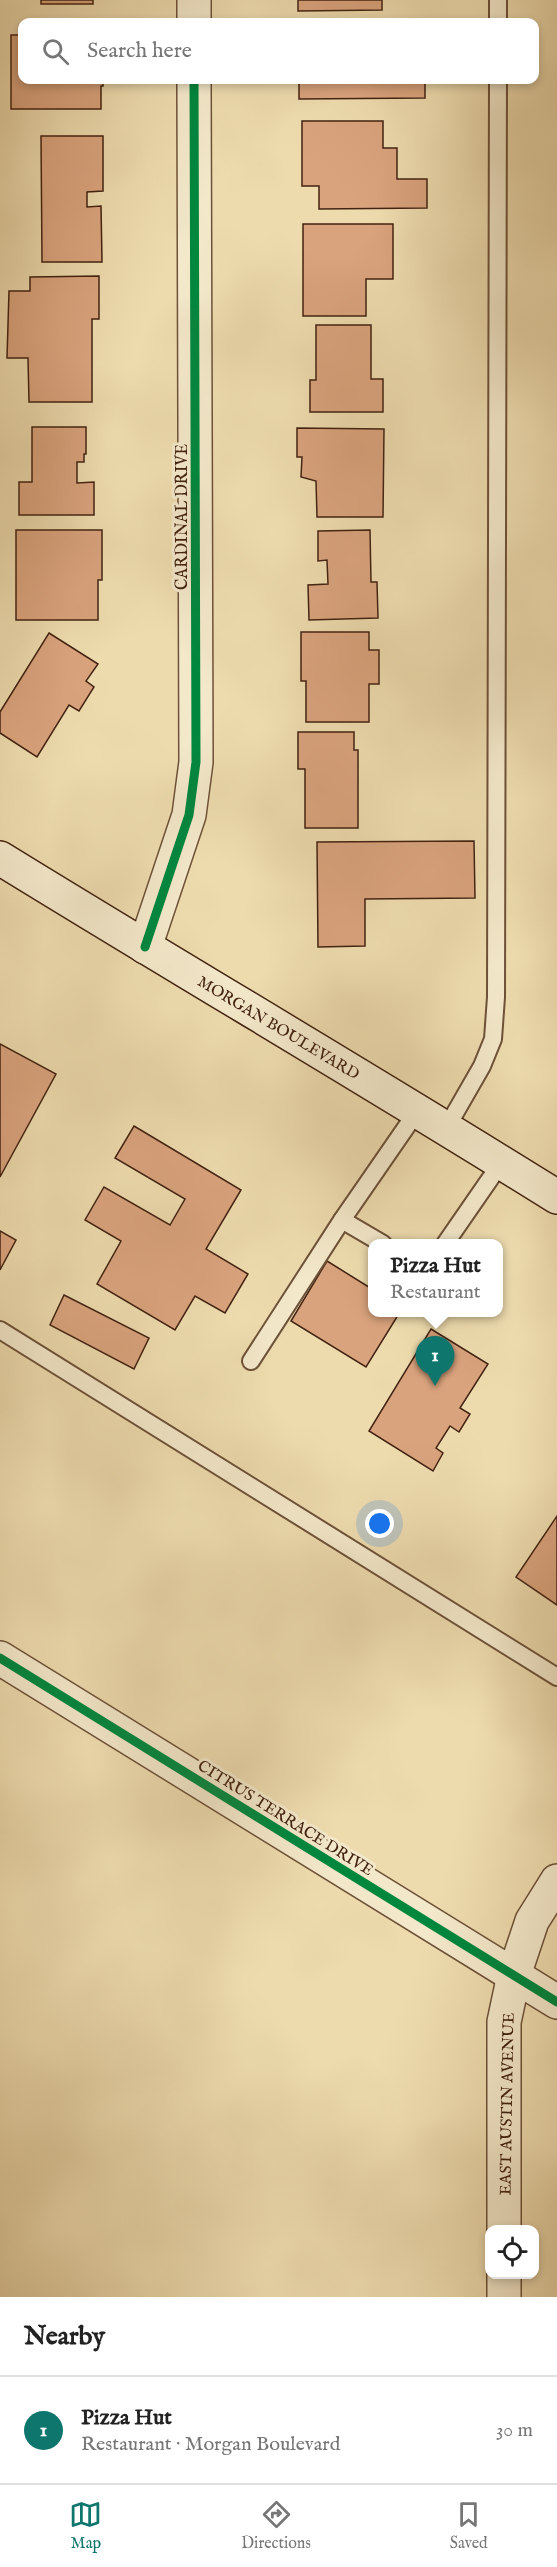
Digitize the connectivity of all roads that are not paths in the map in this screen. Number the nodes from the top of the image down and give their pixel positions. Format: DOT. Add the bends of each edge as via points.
graph roads {
  1 [pos="194,0"];
  2 [pos="498,0"];
  3 [pos="194,18"];
  4 [pos="498,18"];
  5 [pos="194,84"];
  6 [pos="498,84"];
  7 [pos="0,858"];
  8 [pos="145,947"];
  9 [pos="418,1110"];
  10 [pos="447,1127"];
  11 [pos="501,1163"];
  12 [pos="557,1197"];
  13 [pos="342,1220"];
  14 [pos="374,1239"];
  15 [pos="448,1239"];
  16 [pos="0,1330"];
  17 [pos="251,1361"];
  18 [pos="0,1658"];
  19 [pos="557,1677"];
  20 [pos="557,1881"];
  21 [pos="514,1975"];
  22 [pos="557,2002"];
  23 [pos="504,2225"];
  24 [pos="504,2279"];
  25 [pos="504,2297"];
  1 -- 3 [label="street"];
  2 -- 4 [label="lane"];
  5 -- 8 [label="street, CARDINAL DRIVE" via="196,762 189,815"];
  6 -- 10 [label="lane" via="496,997 493,1039"];
  7 -- 8 [label="street, MORGAN BOULEVARD"];
  8 -- 9 [label="street, MORGAN BOULEVARD"];
  9 -- 10 [label="street, MORGAN BOULEVARD"];
  9 -- 13 [label="lane"];
  10 -- 11 [label="street, MORGAN BOULEVARD"];
  11 -- 12 [label="street, MORGAN BOULEVARD"];
  11 -- 15 [label="lane"];
  13 -- 14 [label="lane"];
  13 -- 17 [label="lane"];
  16 -- 19 [label="lane"];
  18 -- 21 [label="street, CITRUS TERRACE DRIVE"];
  20 -- 21 [label="street, EAST AUSTIN AVENUE" via="532,1921"];
  21 -- 22 [label="street, CITRUS TERRACE DRIVE"];
  21 -- 23 [label="street, EAST AUSTIN AVENUE" via="504,2022"];
  24 -- 25 [label="street"];
}
